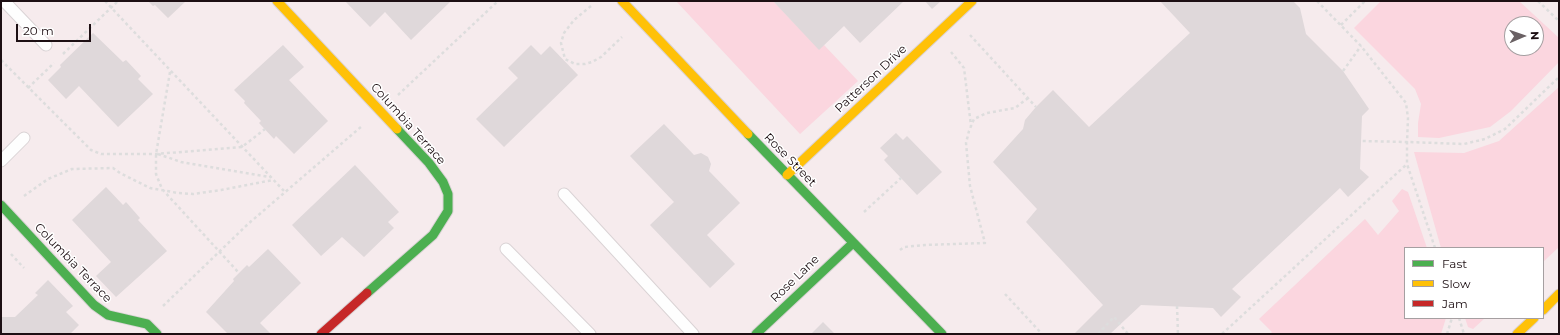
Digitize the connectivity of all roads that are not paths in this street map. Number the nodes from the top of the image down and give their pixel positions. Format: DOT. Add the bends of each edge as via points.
graph roads {
  1 [pos="4,1"];
  2 [pos="277,1"];
  3 [pos="622,1"];
  4 [pos="972,1"];
  5 [pos="46,45"];
  6 [pos="24,138"];
  7 [pos="1,161"];
  8 [pos="787,175"];
  9 [pos="564,194"];
  10 [pos="1,205"];
  11 [pos="853,242"];
  12 [pos="506,249"];
  13 [pos="1559,294"];
  14 [pos="1544,309"];
  15 [pos="1533,319"];
  16 [pos="157,334"];
  17 [pos="321,334"];
  18 [pos="590,334"];
  19 [pos="693,334"];
  20 [pos="756,334"];
  21 [pos="942,334"];
  22 [pos="1517,334"];
  1 -- 5 [label="lane"];
  2 -- 17 [label="street, Columbia Terrace" via="429,163 443,182 448,194 448,211 433,235"];
  3 -- 8 [label="street, Rose Street"];
  4 -- 8 [label="street, Patterson Drive"];
  6 -- 7 [label="lane"];
  8 -- 11 [label="street, Rose Street"];
  9 -- 19 [label="lane"];
  10 -- 16 [label="street, Columbia Terrace" via="94,305 108,315 147,324"];
  11 -- 20 [label="street, Rose Lane"];
  11 -- 21 [label="street, Rose Street"];
  12 -- 18 [label="lane"];
  13 -- 14 [label="street"];
  15 -- 22 [label="street"];
}
